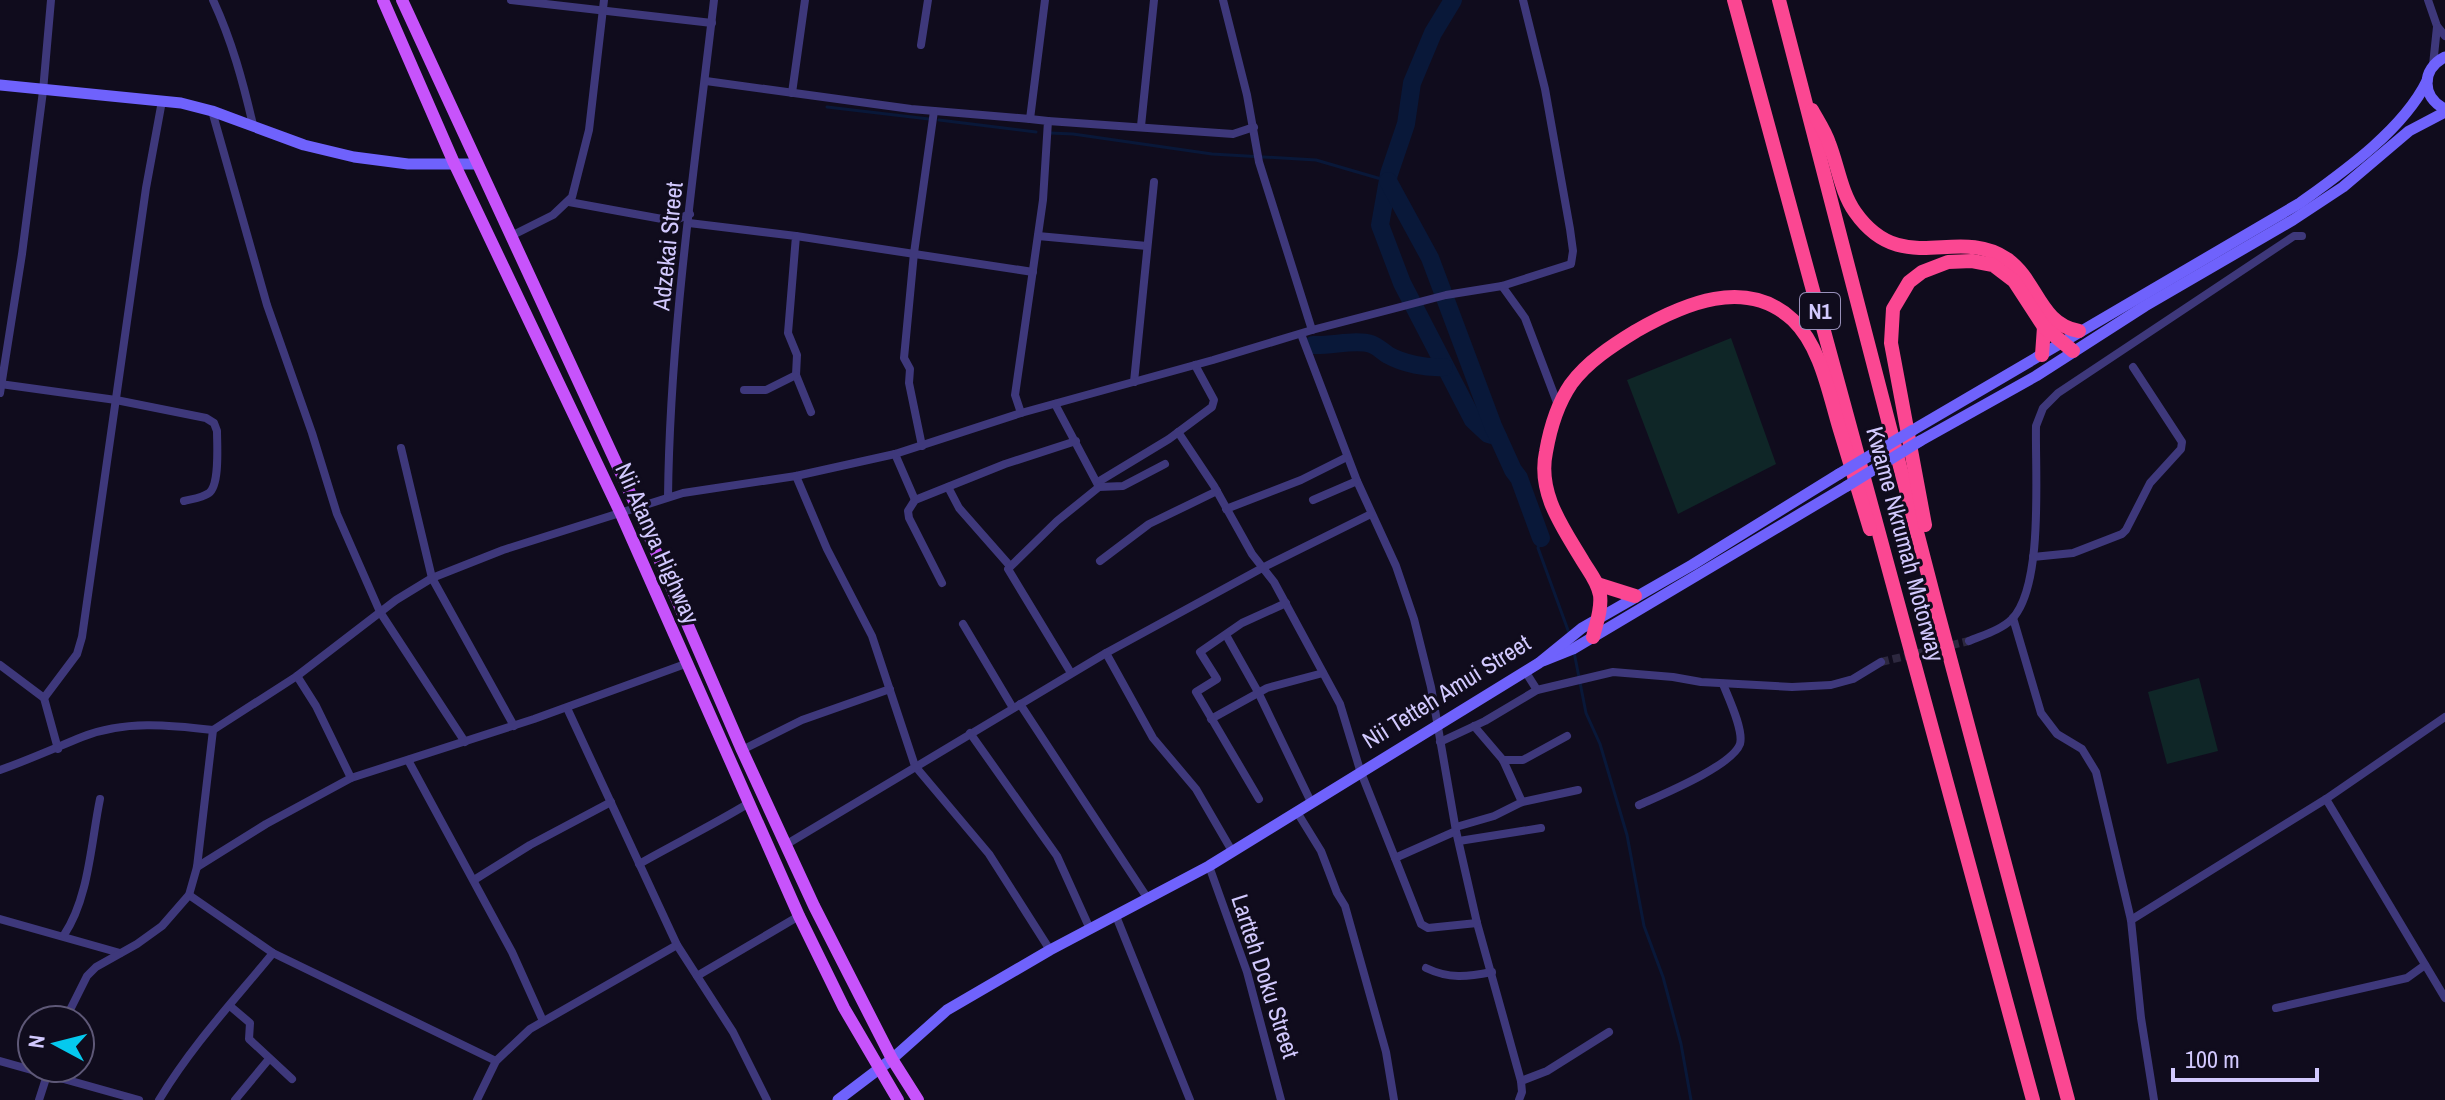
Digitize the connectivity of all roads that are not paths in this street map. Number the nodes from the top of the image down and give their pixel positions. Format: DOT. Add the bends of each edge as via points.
graph roads {
  1 [pos="51,0"];
  2 [pos="213,0"];
  3 [pos="383,0"];
  4 [pos="402,0"];
  5 [pos="511,0"];
  6 [pos="714,0"];
  7 [pos="805,0"];
  8 [pos="928,0"];
  9 [pos="1045,0"];
  10 [pos="1154,0"];
  11 [pos="1223,0"];
  12 [pos="1523,0"];
  13 [pos="1734,0"];
  14 [pos="1779,0"];
  15 [pos="2428,0"];
  16 [pos="604,4"];
  17 [pos="712,23"];
  18 [pos="2437,26"];
  19 [pos="2445,36"];
  20 [pos="921,45"];
  21 [pos="2445,57"];
  22 [pos="2433,65"];
  23 [pos="706,81"];
  24 [pos="2427,81"];
  25 [pos="0,85"];
  26 [pos="43,91"];
  27 [pos="792,93"];
  28 [pos="1802,94"];
  29 [pos="162,101"];
  30 [pos="2445,110"];
  31 [pos="212,111"];
  32 [pos="934,111"];
  33 [pos="1030,119"];
  34 [pos="1048,121"];
  35 [pos="253,125"];
  36 [pos="1141,126"];
  37 [pos="1254,127"];
  38 [pos="454,163"];
  39 [pos="476,164"];
  40 [pos="1154,182"];
  41 [pos="569,202"];
  42 [pos="689,218"];
  43 [pos="511,236"];
  44 [pos="796,236"];
  45 [pos="1038,236"];
  46 [pos="2266,236"];
  47 [pos="2302,236"];
  48 [pos="1147,246"];
  49 [pos="2273,250"];
  50 [pos="914,253"];
  51 [pos="1033,272"];
  52 [pos="1502,286"];
  53 [pos="2044,327"];
  54 [pos="1312,330"];
  55 [pos="2079,331"];
  56 [pos="1301,334"];
  57 [pos="2068,347"];
  58 [pos="2042,355"];
  59 [pos="1195,365"];
  60 [pos="2133,367"];
  61 [pos="796,375"];
  62 [pos="1134,382"];
  63 [pos="0,384"];
  64 [pos="744,390"];
  65 [pos="0,393"];
  66 [pos="116,400"];
  67 [pos="1055,404"];
  68 [pos="1559,406"];
  69 [pos="811,412"];
  70 [pos="1021,413"];
  71 [pos="1178,432"];
  72 [pos="1076,441"];
  73 [pos="922,446"];
  74 [pos="401,448"];
  75 [pos="895,454"];
  76 [pos="1347,457"];
  77 [pos="1165,464"];
  78 [pos="796,476"];
  79 [pos="1357,481"];
  80 [pos="1099,485"];
  81 [pos="948,487"];
  82 [pos="1217,491"];
  83 [pos="668,497"];
  84 [pos="915,500"];
  85 [pos="1313,500"];
  86 [pos="184,501"];
  87 [pos="637,508"];
  88 [pos="1226,509"];
  89 [pos="621,514"];
  90 [pos="1371,514"];
  91 [pos="2033,557"];
  92 [pos="1100,561"];
  93 [pos="1010,566"];
  94 [pos="1264,567"];
  95 [pos="432,578"];
  96 [pos="942,583"];
  97 [pos="1597,584"];
  98 [pos="1635,596"];
  99 [pos="1286,603"];
  100 [pos="380,612"];
  101 [pos="1938,613"];
  102 [pos="2013,618"];
  103 [pos="1597,619"];
  104 [pos="1905,622"];
  105 [pos="963,624"];
  106 [pos="1226,635"];
  107 [pos="1593,637"];
  108 [pos="1969,641"];
  109 [pos="1106,653"];
  110 [pos="1881,662"];
  111 [pos="688,663"];
  112 [pos="1539,663"];
  113 [pos="0,665"];
  114 [pos="1525,671"];
  115 [pos="1071,673"];
  116 [pos="1323,673"];
  117 [pos="297,676"];
  118 [pos="1723,684"];
  119 [pos="890,689"];
  120 [pos="1537,690"];
  121 [pos="1258,692"];
  122 [pos="44,698"];
  123 [pos="1016,706"];
  124 [pos="567,708"];
  125 [pos="2445,717"];
  126 [pos="1211,719"];
  127 [pos="1435,724"];
  128 [pos="514,726"];
  129 [pos="1474,726"];
  130 [pos="213,730"];
  131 [pos="970,733"];
  132 [pos="1567,736"];
  133 [pos="465,742"];
  134 [pos="1440,742"];
  135 [pos="58,749"];
  136 [pos="742,750"];
  137 [pos="408,760"];
  138 [pos="1503,760"];
  139 [pos="915,766"];
  140 [pos="0,770"];
  141 [pos="1360,770"];
  142 [pos="351,778"];
  143 [pos="1578,790"];
  144 [pos="100,799"];
  145 [pos="1259,799"];
  146 [pos="2326,799"];
  147 [pos="611,802"];
  148 [pos="1311,802"];
  149 [pos="1522,802"];
  150 [pos="749,803"];
  151 [pos="1639,805"];
  152 [pos="1297,812"];
  153 [pos="1541,828"];
  154 [pos="1456,829"];
  155 [pos="1459,841"];
  156 [pos="787,844"];
  157 [pos="1232,851"];
  158 [pos="1395,858"];
  159 [pos="639,864"];
  160 [pos="1209,866"];
  161 [pos="197,867"];
  162 [pos="474,880"];
  163 [pos="189,895"];
  164 [pos="1148,899"];
  165 [pos="799,916"];
  166 [pos="1116,916"];
  167 [pos="0,919"];
  168 [pos="2131,920"];
  169 [pos="1477,923"];
  170 [pos="1090,929"];
  171 [pos="64,935"];
  172 [pos="677,945"];
  173 [pos="1050,950"];
  174 [pos="120,953"];
  175 [pos="273,953"];
  176 [pos="2425,965"];
  177 [pos="1426,968"];
  178 [pos="1492,972"];
  179 [pos="697,976"];
  180 [pos="2445,998"];
  181 [pos="73,1004"];
  182 [pos="230,1006"];
  183 [pos="2276,1008"];
  184 [pos="543,1021"];
  185 [pos="1609,1032"];
  186 [pos="269,1059"];
  187 [pos="892,1059"];
  188 [pos="496,1061"];
  189 [pos="878,1070"];
  190 [pos="292,1079"];
  191 [pos="1521,1081"];
  192 [pos="92,1084"];
  193 [pos="108,1089"];
  194 [pos="1187,1099"];
  195 [pos="103,1100"];
  196 [pos="139,1100"];
  197 [pos="159,1100"];
  198 [pos="235,1100"];
  199 [pos="477,1100"];
  200 [pos="767,1100"];
  201 [pos="838,1100"];
  202 [pos="898,1100"];
  203 [pos="918,1100"];
  204 [pos="1281,1100"];
  205 [pos="1394,1100"];
  206 [pos="1519,1100"];
  207 [pos="2033,1100"];
  208 [pos="2068,1100"];
  209 [pos="2154,1100"];
  1 -- 26 [label="street"];
  2 -- 35 [label="street" via="243,78"];
  3 -- 38 [label="main road, Nii Atanya Highway"];
  4 -- 39 [label="main road"];
  5 -- 16 [label="street"];
  6 -- 17 [label="street, Adzekai Street"];
  7 -- 27 [label="street"];
  8 -- 20 [label="street"];
  9 -- 33 [label="street"];
  10 -- 36 [label="street"];
  11 -- 37 [label="street"];
  12 -- 52 [label="street" via="1545,89 1573,258 1565,268"];
  13 -- 104 [label="highway, Kwame Nkrumah Motorway / N1"];
  14 -- 28 [label="highway, Kwame Nkrumah Motorway / N1"];
  15 -- 18 [label="street"];
  16 -- 17 [label="street"];
  16 -- 41 [label="street" via="589,130"];
  17 -- 23 [label="street, Adzekai Street"];
  18 -- 19 [label="street"];
  18 -- 22 [label="street"];
  21 -- 22 [label="main road"];
  22 -- 24 [label="main road"];
  23 -- 27 [label="street"];
  23 -- 42 [label="street, Adzekai Street"];
  24 -- 30 [label="main road" via="2430,97"];
  24 -- 55 [label="main road" via="2396,123 2300,203"];
  25 -- 26 [label="main road"];
  26 -- 29 [label="main road"];
  26 -- 63 [label="street"];
  27 -- 32 [label="street"];
  28 -- 55 [label="highway" via="1825,132 1850,204 1874,234 1912,248 1998,254 2029,281 2056,322"];
  28 -- 101 [label="highway, Kwame Nkrumah Motorway / N1"];
  29 -- 31 [label="main road"];
  29 -- 66 [label="street"];
  30 -- 46 [label="main road" via="2409,131 2343,187"];
  31 -- 35 [label="main road"];
  31 -- 100 [label="street" via="267,305 337,514"];
  32 -- 33 [label="street"];
  32 -- 50 [label="street"];
  33 -- 34 [label="street"];
  34 -- 36 [label="street"];
  34 -- 45 [label="street"];
  35 -- 38 [label="main road" via="354,157"];
  36 -- 37 [label="street" via="1233,134"];
  37 -- 54 [label="street"];
  38 -- 39 [label="main road"];
  38 -- 89 [label="main road, Nii Atanya Highway"];
  39 -- 43 [label="main road"];
  40 -- 48 [label="street"];
  41 -- 42 [label="street" via="673,221"];
  41 -- 43 [label="street"];
  42 -- 44 [label="street"];
  42 -- 83 [label="street, Adzekai Street"];
  43 -- 87 [label="main road"];
  44 -- 50 [label="street"];
  44 -- 61 [label="street" via="788,333 797,355"];
  45 -- 48 [label="street"];
  45 -- 51 [label="street"];
  46 -- 49 [label="street"];
  46 -- 57 [label="main road"];
  47 -- 49 [label="street"];
  48 -- 62 [label="street"];
  49 -- 91 [label="street" via="2043,408 2036,426"];
  50 -- 51 [label="street"];
  50 -- 73 [label="street" via="904,358"];
  51 -- 70 [label="street" via="1015,395"];
  52 -- 54 [label="street"];
  52 -- 68 [label="street" via="1525,318"];
  53 -- 57 [label="highway"];
  53 -- 58 [label="highway"];
  53 -- 101 [label="highway" via="2014,281 1982,262 1948,262 1922,272 1909,282 1893,309 1893,361"];
  54 -- 56 [label="street"];
  55 -- 57 [label="main road"];
  56 -- 59 [label="street"];
  56 -- 76 [label="street"];
  57 -- 58 [label="main road, Nii Tetteh Amui Street"];
  57 -- 107 [label="main road, bridge" via="2036,376"];
  58 -- 98 [label="main road, Nii Tetteh Amui Street, bridge"];
  59 -- 62 [label="street"];
  59 -- 71 [label="street" via="1214,400"];
  60 -- 91 [label="street" via="2182,442 2181,449 2150,483 2122,534 2073,553"];
  61 -- 64 [label="street" via="766,390"];
  61 -- 69 [label="street"];
  62 -- 67 [label="street"];
  63 -- 65 [label="street"];
  63 -- 66 [label="street"];
  66 -- 86 [label="street" via="214,423 216,481 206,495"];
  66 -- 122 [label="street" via="82,637 77,654"];
  67 -- 70 [label="street"];
  67 -- 72 [label="street"];
  68 -- 97 [label="highway" via="1545,454 1550,504"];
  68 -- 104 [label="highway" via="1584,369 1618,342 1685,305 1728,297 1757,300 1785,314 1812,346 1885,580"];
  70 -- 73 [label="street"];
  71 -- 80 [label="street"];
  71 -- 82 [label="street"];
  72 -- 80 [label="street"];
  72 -- 81 [label="street"];
  73 -- 75 [label="street"];
  74 -- 95 [label="street"];
  75 -- 78 [label="street"];
  75 -- 84 [label="street"];
  76 -- 79 [label="street"];
  76 -- 88 [label="street"];
  77 -- 80 [label="street" via="1123,486"];
  78 -- 83 [label="street"];
  78 -- 119 [label="street" via="862,612"];
  79 -- 85 [label="street"];
  79 -- 90 [label="street"];
  80 -- 93 [label="street"];
  81 -- 84 [label="street"];
  81 -- 93 [label="street" via="959,508"];
  82 -- 88 [label="street"];
  82 -- 92 [label="street" via="1149,524"];
  83 -- 87 [label="street"];
  84 -- 96 [label="street" via="909,518"];
  87 -- 89 [label="street"];
  87 -- 136 [label="main road"];
  88 -- 94 [label="street"];
  89 -- 95 [label="street"];
  89 -- 111 [label="main road, Nii Atanya Highway"];
  90 -- 94 [label="street"];
  90 -- 127 [label="street" via="1414,619"];
  91 -- 102 [label="street" via="2027,590"];
  93 -- 115 [label="street" via="1009,573"];
  94 -- 99 [label="street"];
  94 -- 109 [label="street"];
  95 -- 100 [label="street"];
  95 -- 128 [label="street"];
  97 -- 98 [label="highway"];
  97 -- 103 [label="highway"];
  98 -- 103 [label="main road, Nii Tetteh Amui Street"];
  99 -- 106 [label="street"];
  99 -- 116 [label="street"];
  100 -- 117 [label="street"];
  100 -- 133 [label="street"];
  101 -- 208 [label="highway, Kwame Nkrumah Motorway / N1"];
  102 -- 108 [label="street"];
  102 -- 168 [label="street" via="2041,713 2057,734 2082,749 2096,772"];
  103 -- 107 [label="highway"];
  103 -- 112 [label="main road, Nii Tetteh Amui Street"];
  104 -- 207 [label="highway, Kwame Nkrumah Motorway / N1"];
  105 -- 123 [label="street"];
  106 -- 121 [label="street"];
  106 -- 126 [label="street" via="1200,652 1217,679 1196,692"];
  107 -- 112 [label="main road"];
  109 -- 115 [label="street"];
  109 -- 157 [label="street" via="1153,738 1196,789"];
  110 -- 118 [label="street" via="1831,685"];
  111 -- 124 [label="street"];
  111 -- 150 [label="main road, Nii Atanya Highway"];
  112 -- 114 [label="main road, Nii Tetteh Amui Street"];
  113 -- 122 [label="street"];
  114 -- 120 [label="street"];
  114 -- 127 [label="main road, Nii Tetteh Amui Street"];
  115 -- 123 [label="street"];
  116 -- 121 [label="street"];
  116 -- 141 [label="street" via="1345,718"];
  117 -- 130 [label="street"];
  117 -- 142 [label="street"];
  118 -- 120 [label="street" via="1606,673"];
  118 -- 151 [label="street" via="1740,733 1735,751 1685,784"];
  119 -- 136 [label="street" via="802,720"];
  119 -- 139 [label="street"];
  120 -- 129 [label="street"];
  121 -- 126 [label="street"];
  121 -- 148 [label="street"];
  122 -- 135 [label="street"];
  123 -- 131 [label="street"];
  123 -- 164 [label="street"];
  124 -- 128 [label="street"];
  124 -- 147 [label="street"];
  125 -- 146 [label="street"];
  126 -- 145 [label="street"];
  127 -- 134 [label="street"];
  127 -- 141 [label="main road, Nii Tetteh Amui Street"];
  128 -- 133 [label="street"];
  129 -- 134 [label="street"];
  129 -- 138 [label="street"];
  130 -- 135 [label="street" via="137,726 82,736"];
  130 -- 161 [label="street"];
  131 -- 139 [label="street"];
  131 -- 170 [label="street" via="1057,856"];
  132 -- 138 [label="street" via="1523,760"];
  133 -- 137 [label="street"];
  134 -- 154 [label="street"];
  135 -- 140 [label="street"];
  136 -- 156 [label="main road"];
  137 -- 142 [label="street"];
  137 -- 162 [label="street"];
  138 -- 149 [label="street"];
  139 -- 156 [label="street"];
  139 -- 173 [label="street" via="989,854"];
  141 -- 148 [label="main road, Nii Tetteh Amui Street"];
  141 -- 158 [label="street"];
  142 -- 161 [label="street"];
  143 -- 149 [label="street"];
  144 -- 171 [label="street" via="85,879"];
  146 -- 168 [label="street"];
  146 -- 176 [label="street"];
  147 -- 159 [label="street"];
  147 -- 162 [label="street"];
  148 -- 152 [label="main road, Nii Tetteh Amui Street"];
  149 -- 154 [label="street"];
  150 -- 159 [label="street"];
  150 -- 165 [label="main road, Nii Atanya Highway"];
  152 -- 157 [label="main road, Nii Tetteh Amui Street"];
  152 -- 205 [label="street" via="1345,906"];
  153 -- 155 [label="street"];
  154 -- 155 [label="street"];
  154 -- 158 [label="street"];
  155 -- 169 [label="street"];
  156 -- 187 [label="main road"];
  157 -- 160 [label="main road, Nii Tetteh Amui Street"];
  158 -- 169 [label="street" via="1421,924 1428,928"];
  159 -- 172 [label="street"];
  160 -- 164 [label="main road, Nii Tetteh Amui Street"];
  160 -- 204 [label="street, Lartteh Doku Street" via="1247,972"];
  161 -- 163 [label="street"];
  162 -- 184 [label="street"];
  163 -- 174 [label="street" via="162,926"];
  163 -- 175 [label="street"];
  164 -- 166 [label="main road, Nii Tetteh Amui Street"];
  165 -- 179 [label="street"];
  165 -- 189 [label="main road, Nii Atanya Highway"];
  166 -- 170 [label="main road, Nii Tetteh Amui Street"];
  166 -- 194 [label="street"];
  167 -- 171 [label="street"];
  168 -- 209 [label="street"];
  169 -- 178 [label="street"];
  170 -- 173 [label="main road, Nii Tetteh Amui Street"];
  171 -- 174 [label="street"];
  172 -- 179 [label="street"];
  172 -- 184 [label="street"];
  173 -- 187 [label="main road, Nii Tetteh Amui Street" via="947,1010"];
  174 -- 181 [label="street" via="87,976"];
  175 -- 182 [label="street"];
  175 -- 188 [label="street"];
  176 -- 180 [label="street"];
  176 -- 183 [label="street" via="2407,978"];
  177 -- 178 [label="street" via="1464,978"];
  178 -- 191 [label="street"];
  179 -- 200 [label="street"];
  182 -- 186 [label="street" via="250,1023 249,1039"];
  182 -- 197 [label="street" via="182,1061"];
  184 -- 188 [label="street"];
  185 -- 191 [label="street"];
  186 -- 190 [label="street"];
  186 -- 198 [label="street"];
  187 -- 189 [label="main road, Nii Tetteh Amui Street"];
  187 -- 203 [label="main road"];
  188 -- 199 [label="street"];
  189 -- 201 [label="main road, Nii Tetteh Amui Street"];
  189 -- 202 [label="main road, Nii Atanya Highway"];
  191 -- 206 [label="street"];
  192 -- 193 [label="street"];
  193 -- 195 [label="street"];
  193 -- 196 [label="street"];
}
